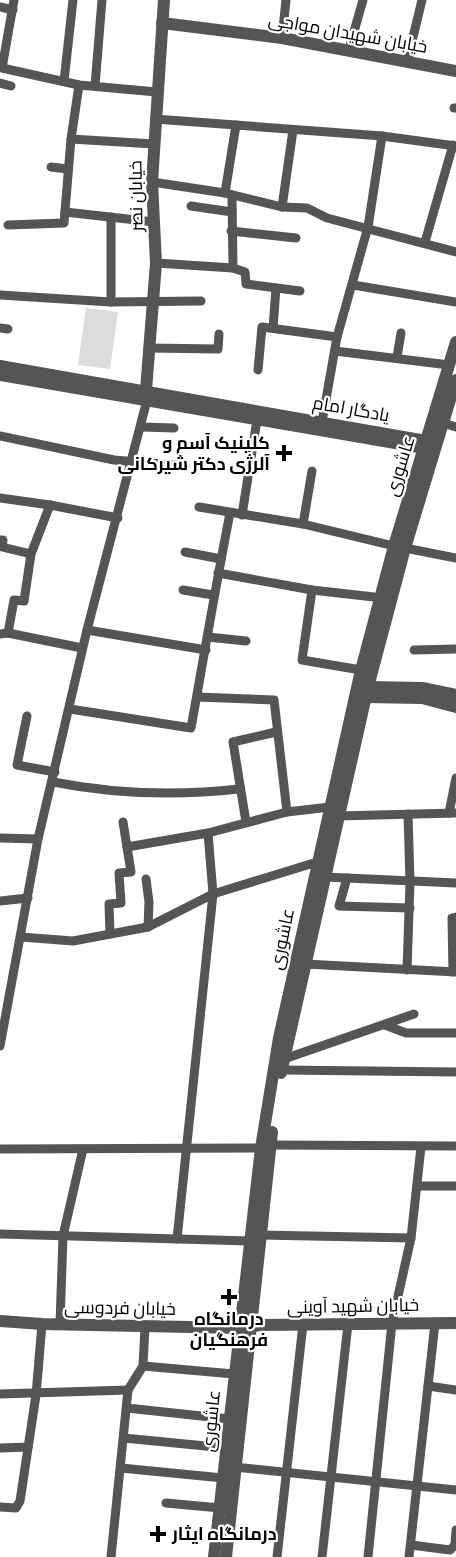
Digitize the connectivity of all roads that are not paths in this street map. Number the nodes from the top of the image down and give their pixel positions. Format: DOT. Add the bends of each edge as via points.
graph roads {
  1 [pos="73,0"];
  2 [pos="102,0"];
  3 [pos="164,0"];
  4 [pos="286,0"];
  5 [pos="363,0"];
  6 [pos="422,0"];
  7 [pos="13,5"];
  8 [pos="0,7"];
  9 [pos="162,22"];
  10 [pos="282,38"];
  11 [pos="349,50"];
  12 [pos="407,62"];
  13 [pos="456,71"];
  14 [pos="64,81"];
  15 [pos="0,83"];
  16 [pos="79,85"];
  17 [pos="10,86"];
  18 [pos="95,86"];
  19 [pos="158,92"];
  20 [pos="155,119"];
  21 [pos="236,125"];
  22 [pos="293,130"];
  23 [pos="382,136"];
  24 [pos="71,139"];
  25 [pos="154,144"];
  26 [pos="454,146"];
  27 [pos="51,167"];
  28 [pos="68,169"];
  29 [pos="152,182"];
  30 [pos="229,194"];
  31 [pos="191,206"];
  32 [pos="282,207"];
  33 [pos="65,212"];
  34 [pos="232,212"];
  35 [pos="111,217"];
  36 [pos="154,222"];
  37 [pos="8,225"];
  38 [pos="368,227"];
  39 [pos="231,231"];
  40 [pos="296,238"];
  41 [pos="425,242"];
  42 [pos="456,252"];
  43 [pos="156,263"];
  44 [pos="232,268"];
  45 [pos="353,285"];
  46 [pos="276,288"];
  47 [pos="300,291"];
  48 [pos="0,295"];
  49 [pos="201,301"];
  50 [pos="111,302"];
  51 [pos="152,302"];
  52 [pos="456,302"];
  53 [pos="273,328"];
  54 [pos="401,333"];
  55 [pos="219,334"];
  56 [pos="337,337"];
  57 [pos="456,342"];
  58 [pos="148,348"];
  59 [pos="335,351"];
  60 [pos="397,357"];
  61 [pos="449,365"];
  62 [pos="0,366"];
  63 [pos="258,370"];
  64 [pos="0,375"];
  65 [pos="51,380"];
  66 [pos="456,381"];
  67 [pos="147,395"];
  68 [pos="257,420"];
  69 [pos="322,422"];
  70 [pos="443,423"];
  71 [pos="142,427"];
  72 [pos="456,427"];
  73 [pos="174,428"];
  74 [pos="0,436"];
  75 [pos="406,442"];
  76 [pos="428,446"];
  77 [pos="133,460"];
  78 [pos="185,466"];
  79 [pos="312,471"];
  80 [pos="0,498"];
  81 [pos="50,505"];
  82 [pos="199,507"];
  83 [pos="230,513"];
  84 [pos="242,515"];
  85 [pos="118,518"];
  86 [pos="303,524"];
  87 [pos="0,540"];
  88 [pos="400,547"];
  89 [pos="185,552"];
  90 [pos="31,554"];
  91 [pos="456,558"];
  92 [pos="221,559"];
  93 [pos="218,573"];
  94 [pos="183,590"];
  95 [pos="312,590"];
  96 [pos="213,595"];
  97 [pos="374,597"];
  98 [pos="87,630"];
  99 [pos="4,633"];
  100 [pos="208,637"];
  101 [pos="246,641"];
  102 [pos="82,648"];
  103 [pos="456,649"];
  104 [pos="206,650"];
  105 [pos="414,650"];
  106 [pos="361,670"];
  107 [pos="364,692"];
  108 [pos="422,693"];
  109 [pos="456,695"];
  110 [pos="197,697"];
  111 [pos="456,707"];
  112 [pos="70,709"];
  113 [pos="27,716"];
  114 [pos="276,732"];
  115 [pos="56,772"];
  116 [pos="456,778"];
  117 [pos="53,782"];
  118 [pos="239,789"];
  119 [pos="334,811"];
  120 [pos="287,812"];
  121 [pos="452,813"];
  122 [pos="408,814"];
  123 [pos="123,822"];
  124 [pos="246,822"];
  125 [pos="208,833"];
  126 [pos="0,838"];
  127 [pos="38,839"];
  128 [pos="127,847"];
  129 [pos="317,862"];
  130 [pos="325,877"];
  131 [pos="346,878"];
  132 [pos="146,879"];
  133 [pos="410,882"];
  134 [pos="456,883"];
  135 [pos="213,894"];
  136 [pos="28,898"];
  137 [pos="0,902"];
  138 [pos="410,908"];
  139 [pos="456,917"];
  140 [pos="148,927"];
  141 [pos="110,934"];
  142 [pos="21,937"];
  143 [pos="305,964"];
  144 [pos="407,970"];
  145 [pos="454,972"];
  146 [pos="0,988"];
  147 [pos="11,988"];
  148 [pos="414,1014"];
  149 [pos="385,1025"];
  150 [pos="456,1033"];
  151 [pos="0,1046"];
  152 [pos="283,1065"];
  153 [pos="456,1072"];
  154 [pos="456,1146"];
  155 [pos="266,1147"];
  156 [pos="421,1147"];
  157 [pos="187,1148"];
  158 [pos="0,1149"];
  159 [pos="83,1149"];
  160 [pos="417,1186"];
  161 [pos="456,1186"];
  162 [pos="0,1234"];
  163 [pos="63,1236"];
  164 [pos="255,1238"];
  165 [pos="411,1238"];
  166 [pos="177,1239"];
  167 [pos="0,1321"];
  168 [pos="392,1323"];
  169 [pos="435,1323"];
  170 [pos="456,1323"];
  171 [pos="42,1324"];
  172 [pos="60,1324"];
  173 [pos="303,1324"];
  174 [pos="348,1324"];
  175 [pos="146,1327"];
  176 [pos="245,1327"];
  177 [pos="143,1366"];
  178 [pos="234,1374"];
  179 [pos="428,1386"];
  180 [pos="129,1390"];
  181 [pos="456,1390"];
  182 [pos="0,1394"];
  183 [pos="36,1395"];
  184 [pos="127,1408"];
  185 [pos="229,1419"];
  186 [pos="124,1438"];
  187 [pos="28,1447"];
  188 [pos="0,1448"];
  189 [pos="226,1448"];
  190 [pos="235,1467"];
  191 [pos="121,1468"];
  192 [pos="286,1471"];
  193 [pos="330,1476"];
  194 [pos="223,1478"];
  195 [pos="375,1482"];
  196 [pos="417,1486"];
  197 [pos="456,1490"];
  198 [pos="166,1503"];
  199 [pos="0,1507"];
  200 [pos="220,1508"];
  201 [pos="456,1530"];
  202 [pos="411,1545"];
  203 [pos="111,1557"];
  204 [pos="214,1557"];
  205 [pos="226,1557"];
  206 [pos="277,1557"];
  207 [pos="322,1557"];
  208 [pos="368,1557"];
  209 [pos="409,1557"];
  1 -- 14 [label="street"];
  2 -- 18 [label="street"];
  3 -- 9 [label="street, خیابان نصر"];
  4 -- 10 [label="street"];
  5 -- 11 [label="street"];
  6 -- 12 [label="street"];
  7 -- 8 [label="street"];
  7 -- 14 [label="street" via="2,68"];
  9 -- 10 [label="street, خیابان شهیدان مواجی"];
  9 -- 19 [label="street, خیابان نصر"];
  10 -- 11 [label="street, خیابان شهیدان مواجی"];
  11 -- 12 [label="street, خیابان شهیدان مواجی"];
  12 -- 13 [label="street, خیابان شهیدان مواجی"];
  14 -- 16 [label="street"];
  15 -- 17 [label="street"];
  16 -- 18 [label="street"];
  16 -- 24 [label="street"];
  18 -- 19 [label="street"];
  19 -- 20 [label="street, خیابان نصر"];
  20 -- 21 [label="street"];
  20 -- 25 [label="street, خیابان نصر"];
  21 -- 22 [label="street"];
  21 -- 30 [label="street"];
  22 -- 23 [label="street"];
  22 -- 32 [label="street"];
  23 -- 26 [label="street"];
  23 -- 38 [label="street"];
  24 -- 25 [label="street"];
  24 -- 28 [label="street"];
  25 -- 29 [label="street, خیابان نصر"];
  26 -- 41 [label="street"];
  27 -- 28 [label="street"];
  28 -- 33 [label="street"];
  29 -- 30 [label="street"];
  29 -- 36 [label="street, خیابان نصر"];
  30 -- 32 [label="street"];
  30 -- 34 [label="street"];
  31 -- 34 [label="street"];
  32 -- 38 [label="street" via="307,208 327,218"];
  33 -- 35 [label="street"];
  33 -- 37 [label="street" via="64,223"];
  34 -- 39 [label="street"];
  35 -- 36 [label="street"];
  35 -- 50 [label="street"];
  36 -- 43 [label="street, خیابان نصر"];
  38 -- 41 [label="street"];
  38 -- 45 [label="street"];
  39 -- 40 [label="street"];
  39 -- 44 [label="street"];
  41 -- 42 [label="street"];
  43 -- 44 [label="street"];
  43 -- 51 [label="street, خیابان نصر"];
  44 -- 46 [label="street" via="245,272 246,284"];
  45 -- 52 [label="street"];
  45 -- 56 [label="street"];
  46 -- 47 [label="street"];
  46 -- 53 [label="street"];
  48 -- 50 [label="street"];
  49 -- 51 [label="street"];
  50 -- 51 [label="street"];
  51 -- 58 [label="street, خیابان نصر"];
  53 -- 56 [label="street"];
  53 -- 63 [label="street" via="262,327"];
  54 -- 60 [label="street"];
  55 -- 58 [label="street" via="218,349"];
  56 -- 59 [label="street"];
  57 -- 61 [label="street, عاشوری"];
  58 -- 67 [label="street, خیابان نصر"];
  59 -- 60 [label="street"];
  59 -- 69 [label="street"];
  60 -- 61 [label="street"];
  61 -- 76 [label="street, عاشوری"];
  62 -- 65 [label="street, یادگار امام"];
  64 -- 65 [label="street, یادگار امام"];
  65 -- 67 [label="street, یادگار امام"];
  66 -- 70 [label="street, عاشوری"];
  67 -- 68 [label="street, یادگار امام"];
  67 -- 69 [label="street, یادگار امام"];
  67 -- 71 [label="street"];
  68 -- 75 [label="street, یادگار امام"];
  68 -- 84 [label="street"];
  69 -- 75 [label="street, یادگار امام"];
  70 -- 72 [label="street"];
  70 -- 76 [label="street, عاشوری"];
  71 -- 73 [label="street"];
  71 -- 77 [label="street"];
  74 -- 77 [label="street" via="114,460"];
  75 -- 76 [label="street, یادگار امام"];
  76 -- 88 [label="street, عاشوری"];
  77 -- 78 [label="street"];
  77 -- 85 [label="street"];
  79 -- 86 [label="street"];
  80 -- 81 [label="street"];
  81 -- 85 [label="street"];
  81 -- 90 [label="street"];
  82 -- 83 [label="street"];
  83 -- 84 [label="street"];
  83 -- 92 [label="street"];
  84 -- 86 [label="street"];
  85 -- 98 [label="street"];
  86 -- 88 [label="street"];
  87 -- 90 [label="street" via="2,547"];
  88 -- 91 [label="street"];
  88 -- 106 [label="street, عاشوری"];
  88 -- 107 [label="street, عاشوری"];
  89 -- 92 [label="street"];
  90 -- 99 [label="street" via="24,601 14,600"];
  92 -- 93 [label="street"];
  93 -- 95 [label="street"];
  93 -- 96 [label="street"];
  94 -- 96 [label="street"];
  95 -- 97 [label="street"];
  95 -- 106 [label="street" via="302,660"];
  96 -- 100 [label="street"];
  98 -- 102 [label="street"];
  98 -- 104 [label="street"];
  99 -- 102 [label="street"];
  100 -- 101 [label="street"];
  100 -- 104 [label="street"];
  102 -- 112 [label="street"];
  103 -- 105 [label="street"];
  104 -- 110 [label="street"];
  106 -- 107 [label="street, عاشوری"];
  107 -- 108 [label="street"];
  107 -- 119 [label="street, عاشوری"];
  108 -- 109 [label="street"];
  108 -- 111 [label="street"];
  110 -- 112 [label="street" via="191,728"];
  110 -- 114 [label="street" via="274,700"];
  112 -- 115 [label="street"];
  113 -- 115 [label="street" via="17,765"];
  114 -- 118 [label="street" via="233,742"];
  114 -- 120 [label="street"];
  115 -- 117 [label="street"];
  116 -- 121 [label="street"];
  117 -- 118 [label="street" via="96,791 159,794"];
  117 -- 127 [label="street"];
  118 -- 124 [label="street"];
  119 -- 120 [label="street"];
  119 -- 122 [label="street"];
  119 -- 129 [label="street, عاشوری"];
  119 -- 130 [label="street, عاشوری"];
  120 -- 124 [label="street"];
  121 -- 122 [label="street"];
  122 -- 133 [label="street"];
  123 -- 128 [label="street"];
  124 -- 125 [label="street"];
  125 -- 128 [label="street"];
  125 -- 135 [label="street"];
  126 -- 127 [label="street"];
  127 -- 136 [label="street"];
  128 -- 141 [label="street" via="131,872 119,873 121,903 109,904"];
  129 -- 135 [label="street"];
  129 -- 155 [label="street, عاشوری" via="279,1038"];
  130 -- 131 [label="street"];
  130 -- 143 [label="street, عاشوری"];
  131 -- 133 [label="street"];
  131 -- 138 [label="street" via="339,906"];
  132 -- 140 [label="street"];
  133 -- 134 [label="street"];
  133 -- 138 [label="street"];
  135 -- 140 [label="street"];
  135 -- 157 [label="street"];
  136 -- 137 [label="street"];
  136 -- 142 [label="street"];
  138 -- 144 [label="street"];
  139 -- 145 [label="street" via="452,918"];
  140 -- 141 [label="street"];
  141 -- 142 [label="street" via="73,941"];
  142 -- 147 [label="street"];
  143 -- 144 [label="street"];
  143 -- 152 [label="street, عاشوری"];
  144 -- 145 [label="street"];
  146 -- 147 [label="street"];
  147 -- 151 [label="street"];
  148 -- 149 [label="street"];
  149 -- 150 [label="street" via="406,1033"];
  149 -- 152 [label="street"];
  152 -- 153 [label="street"];
  152 -- 155 [label="street, عاشوری"];
  154 -- 156 [label="street"];
  155 -- 156 [label="street"];
  155 -- 157 [label="street"];
  155 -- 164 [label="street, عاشوری"];
  156 -- 160 [label="street"];
  157 -- 159 [label="street"];
  157 -- 166 [label="street"];
  158 -- 159 [label="street"];
  159 -- 163 [label="street"];
  160 -- 161 [label="street"];
  160 -- 165 [label="street"];
  162 -- 163 [label="street"];
  163 -- 166 [label="street"];
  163 -- 172 [label="street"];
  164 -- 165 [label="street"];
  164 -- 166 [label="street"];
  164 -- 176 [label="street, عاشوری"];
  165 -- 168 [label="street"];
  167 -- 171 [label="street, خیابان فردوسی"];
  168 -- 169 [label="street, خیابان شهید آوینی"];
  168 -- 174 [label="street, خیابان شهید آوینی"];
  168 -- 195 [label="street"];
  169 -- 170 [label="street, خیابان شهید آوینی"];
  169 -- 179 [label="street"];
  171 -- 172 [label="street, خیابان فردوسی"];
  171 -- 183 [label="street"];
  172 -- 175 [label="street, خیابان فردوسی"];
  173 -- 174 [label="street, خیابان شهید آوینی"];
  173 -- 176 [label="street, خیابان شهید آوینی"];
  173 -- 192 [label="street"];
  174 -- 193 [label="street"];
  175 -- 176 [label="street, خیابان فردوسی"];
  175 -- 177 [label="street"];
  176 -- 178 [label="street, عاشوری"];
  176 -- 190 [label="street, عاشوری"];
  177 -- 178 [label="street"];
  177 -- 180 [label="street"];
  178 -- 185 [label="street, عاشوری"];
  179 -- 181 [label="street"];
  179 -- 196 [label="street"];
  180 -- 183 [label="street"];
  180 -- 184 [label="street"];
  182 -- 183 [label="street"];
  183 -- 187 [label="street"];
  184 -- 185 [label="street"];
  184 -- 186 [label="street"];
  185 -- 189 [label="street, عاشوری"];
  186 -- 189 [label="street"];
  186 -- 191 [label="street"];
  187 -- 188 [label="street"];
  187 -- 199 [label="street" via="18,1504 16,1508"];
  189 -- 194 [label="street, عاشوری"];
  190 -- 192 [label="street"];
  190 -- 205 [label="street, عاشوری"];
  191 -- 194 [label="street"];
  191 -- 203 [label="street"];
  192 -- 193 [label="street"];
  192 -- 206 [label="street"];
  193 -- 195 [label="street"];
  193 -- 207 [label="street"];
  194 -- 200 [label="street, عاشوری"];
  195 -- 196 [label="street"];
  195 -- 208 [label="street"];
  196 -- 197 [label="street"];
  196 -- 202 [label="street"];
  198 -- 200 [label="street"];
  200 -- 204 [label="street, عاشوری"];
  201 -- 202 [label="street" via="450,1550"];
  202 -- 209 [label="street"];
}
